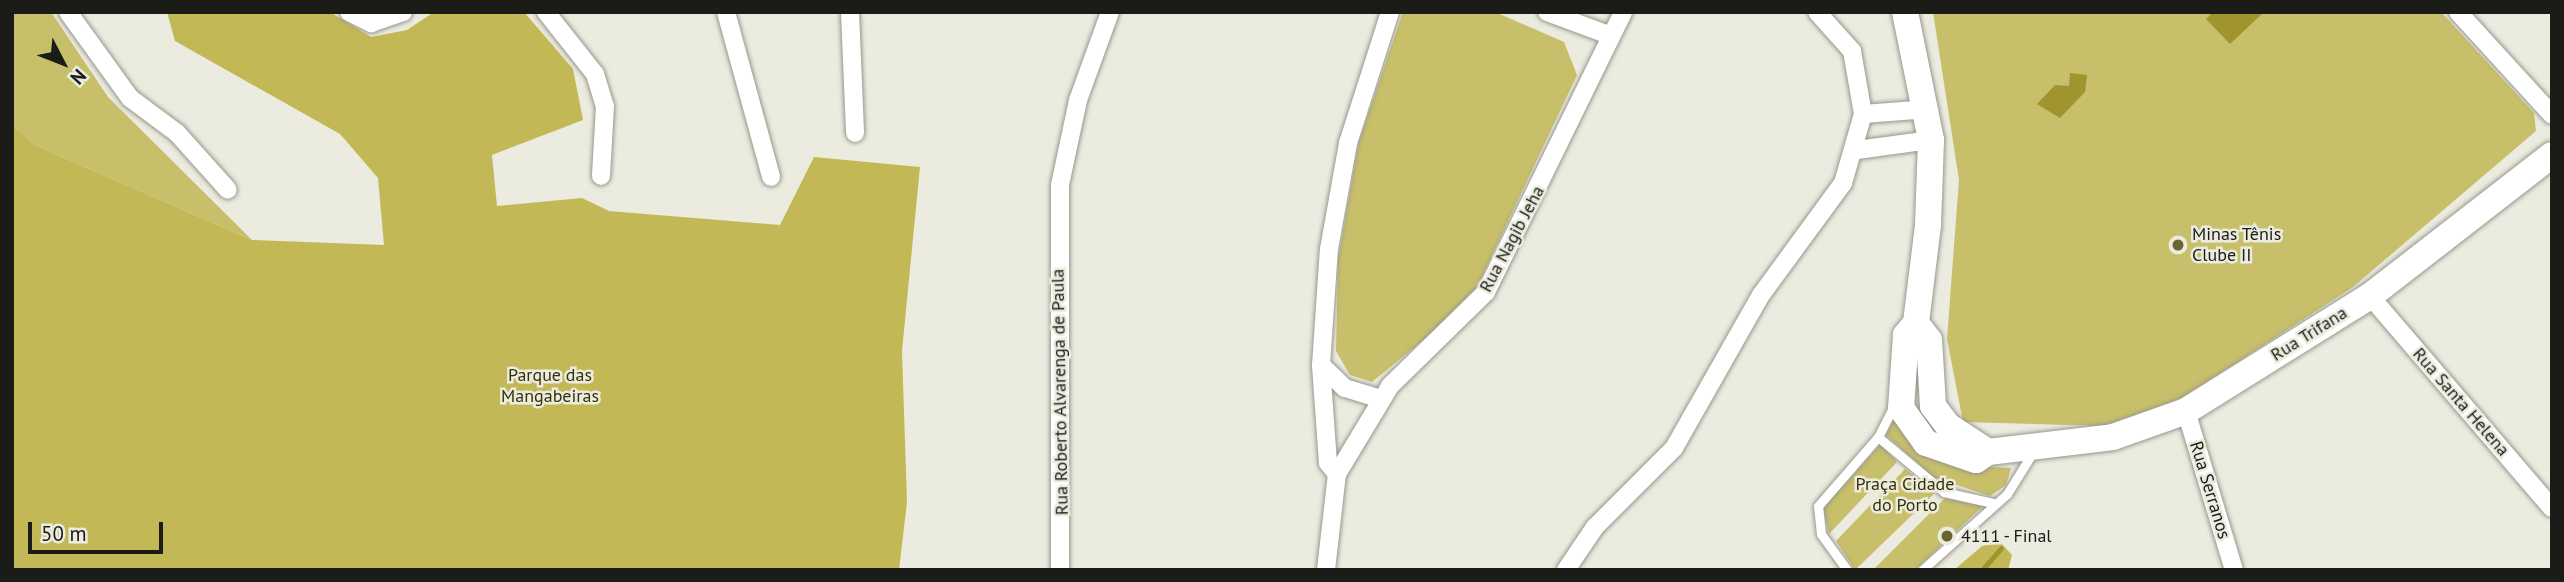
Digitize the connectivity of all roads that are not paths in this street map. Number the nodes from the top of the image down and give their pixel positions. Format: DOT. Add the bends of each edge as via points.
graph roads {
  1 [pos="68,12"];
  2 [pos="349,12"];
  3 [pos="403,12"];
  4 [pos="545,12"];
  5 [pos="726,12"];
  6 [pos="850,12"];
  7 [pos="1110,12"];
  8 [pos="1390,12"];
  9 [pos="1547,12"];
  10 [pos="1623,12"];
  11 [pos="1817,12"];
  12 [pos="1905,12"];
  13 [pos="2458,12"];
  14 [pos="1609,35"];
  15 [pos="1929,109"];
  16 [pos="1863,114"];
  17 [pos="2552,115"];
  18 [pos="855,133"];
  19 [pos="1931,140"];
  20 [pos="1857,150"];
  21 [pos="2552,155"];
  22 [pos="601,176"];
  23 [pos="771,177"];
  24 [pos="228,190"];
  25 [pos="2370,296"];
  26 [pos="1916,323"];
  27 [pos="1321,365"];
  28 [pos="1899,397"];
  29 [pos="1380,399"];
  30 [pos="2186,411"];
  31 [pos="1878,437"];
  32 [pos="2034,449"];
  33 [pos="1988,452"];
  34 [pos="1337,474"];
  35 [pos="1993,503"];
  36 [pos="2552,508"];
  37 [pos="1060,570"];
  38 [pos="1326,570"];
  39 [pos="1566,570"];
  40 [pos="1847,570"];
  41 [pos="1922,570"];
  42 [pos="2234,570"];
  1 -- 24 [label="street" via="130,99 177,134"];
  2 -- 3 [label="street" via="371,23"];
  4 -- 22 [label="street" via="595,74 605,106"];
  5 -- 23 [label="street"];
  6 -- 18 [label="street"];
  7 -- 37 [label="street, Rua Roberto Alvarenga de Paula" via="1078,100 1060,185"];
  8 -- 27 [label="street, Rua Nagib Jeha" via="1348,143 1329,249"];
  9 -- 14 [label="street"];
  10 -- 14 [label="street, Rua Nagib Jeha"];
  11 -- 16 [label="street" via="1852,51"];
  12 -- 15 [label="street"];
  13 -- 17 [label="street"];
  14 -- 29 [label="street, Rua Nagib Jeha" via="1582,104 1486,292"];
  15 -- 16 [label="street"];
  15 -- 19 [label="street"];
  16 -- 20 [label="street"];
  19 -- 20 [label="street"];
  19 -- 26 [label="street"];
  20 -- 39 [label="street" via="1811,232 1761,295 1674,448 1595,527"];
  21 -- 25 [label="street, Rua Trifana"];
  25 -- 30 [label="street, Rua Trifana"];
  25 -- 36 [label="street, Rua Santa Helena"];
  26 -- 28 [label="street" via="1906,335"];
  26 -- 33 [label="street" via="1929,340 1933,406 1948,426"];
  27 -- 29 [label="street" via="1345,388"];
  27 -- 34 [label="street, Rua Nagib Jeha" via="1328,463"];
  28 -- 31 [label="lane"];
  28 -- 33 [label="street, Rua Trifana" via="1905,419 1926,443 1976,460"];
  29 -- 34 [label="street, Rua Nagib Jeha"];
  30 -- 32 [label="street, Rua Trifana" via="2113,438"];
  30 -- 42 [label="street, Rua Serranos"];
  31 -- 35 [label="lane" via="1944,492"];
  31 -- 40 [label="lane" via="1818,506 1821,534"];
  32 -- 33 [label="street, Rua Trifana"];
  32 -- 35 [label="lane" via="2007,494"];
  34 -- 38 [label="street, Rua Nagib Jeha"];
  35 -- 41 [label="lane"];
}
